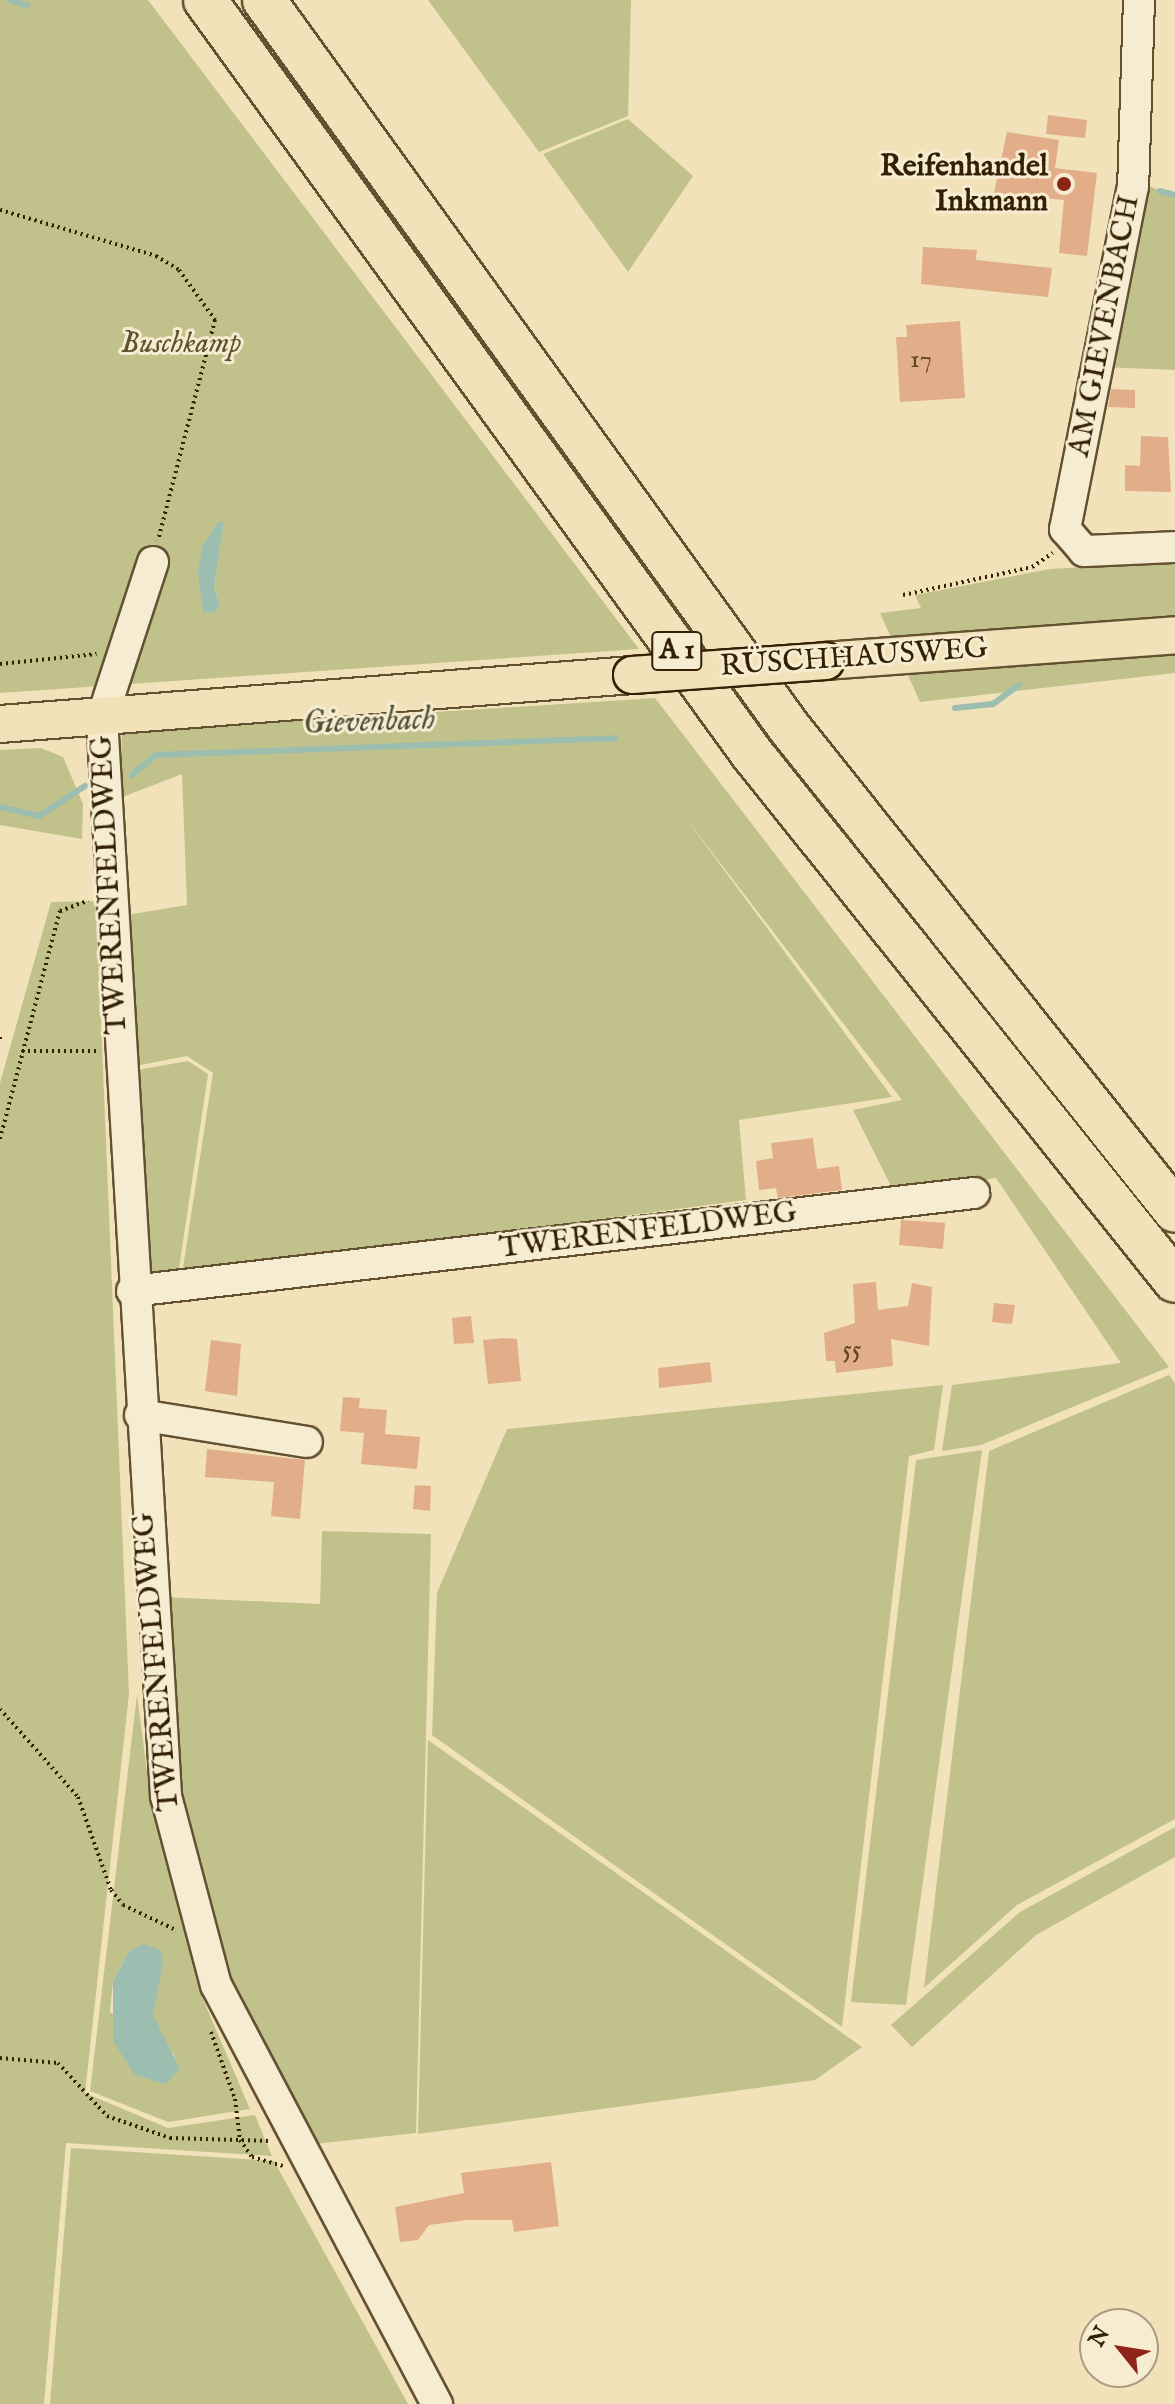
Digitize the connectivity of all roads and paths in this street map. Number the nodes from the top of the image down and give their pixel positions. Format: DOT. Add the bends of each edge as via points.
graph roads {
  1 [pos="205,0"];
  2 [pos="264,0"];
  3 [pos="1139,0"];
  4 [pos="0,210"];
  5 [pos="1065,529"];
  6 [pos="1175,547"];
  7 [pos="153,562"];
  8 [pos="903,595"];
  9 [pos="1175,635"];
  10 [pos="125,659"];
  11 [pos="0,664"];
  12 [pos="102,718"];
  13 [pos="0,724"];
  14 [pos="109,896"];
  15 [pos="22,1051"];
  16 [pos="87,1051"];
  17 [pos="0,1139"];
  18 [pos="974,1193"];
  19 [pos="1175,1211"];
  20 [pos="1175,1281"];
  21 [pos="132,1291"];
  22 [pos="140,1415"];
  23 [pos="307,1442"];
  24 [pos="0,1709"];
  25 [pos="179,1942"];
  26 [pos="204,2015"];
  27 [pos="0,2058"];
  28 [pos="293,2136"];
  29 [pos="240,2140"];
  30 [pos="437,2404"];
  1 -- 20 [label="highway, A 1" via="753,755"];
  2 -- 19 [label="highway, A 1" via="788,726"];
  3 -- 5 [label="street, AM GIEVENBACH" via="1133,186"];
  4 -- 7 [label="path" via="156,256 179,270 215,320"];
  5 -- 6 [label="street" via="1084,551"];
  5 -- 8 [label="path" via="1049,557 1032,567"];
  7 -- 10 [label="street"];
  9 -- 12 [label="main road, RÜSCHHAUSWEG, bridge"];
  10 -- 11 [label="path" via="106,653"];
  10 -- 12 [label="street"];
  12 -- 13 [label="main road, RÜSCHHAUSWEG"];
  12 -- 14 [label="street, TWERENFELDWEG"];
  14 -- 15 [label="path" via="60,911"];
  14 -- 21 [label="street, TWERENFELDWEG"];
  15 -- 16 [label="path"];
  15 -- 17 [label="path"];
  18 -- 21 [label="street, TWERENFELDWEG"];
  21 -- 22 [label="street, TWERENFELDWEG"];
  22 -- 23 [label="street"];
  22 -- 28 [label="street, TWERENFELDWEG" via="156,1714 177,1859 216,1985"];
  24 -- 25 [label="path" via="78,1797 111,1890 123,1905 165,1920"];
  26 -- 29 [label="path" via="235,2099"];
  27 -- 29 [label="path" via="58,2063 107,2116 170,2138"];
  28 -- 29 [label="path"];
  28 -- 30 [label="street, TWERENFELDWEG"];
}
